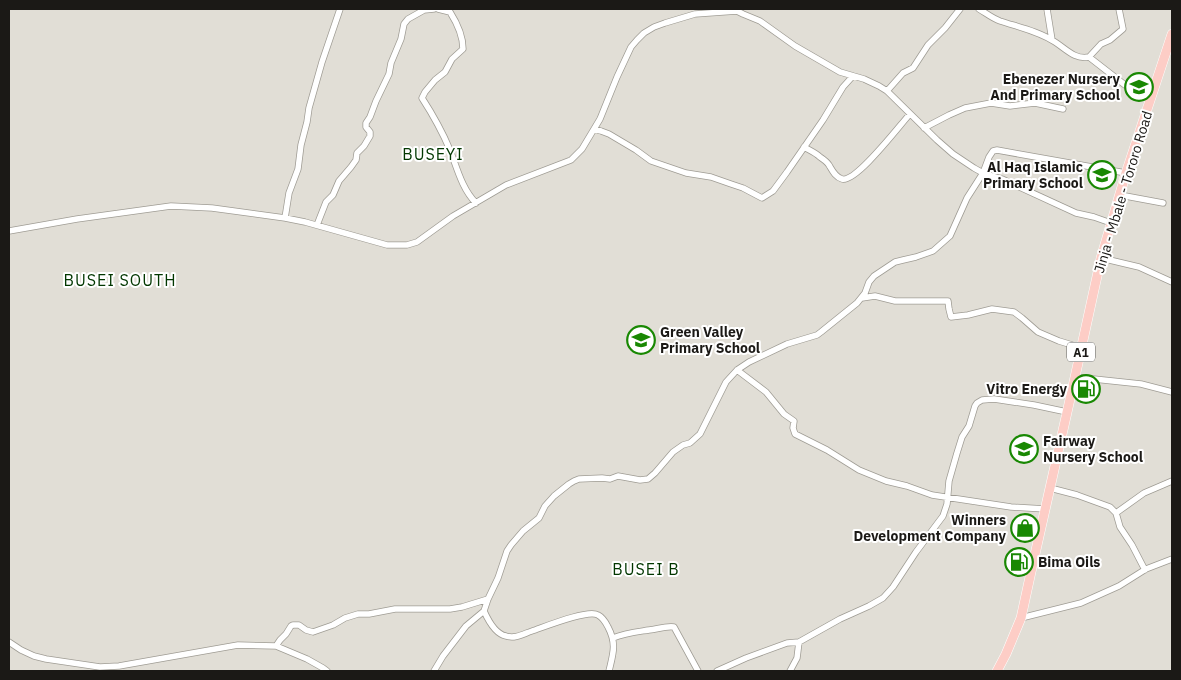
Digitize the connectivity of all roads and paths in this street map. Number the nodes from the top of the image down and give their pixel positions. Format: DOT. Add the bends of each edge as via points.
graph roads {
  1 [pos="340,9"];
  2 [pos="434,9"];
  3 [pos="438,9"];
  4 [pos="960,9"];
  5 [pos="979,9"];
  6 [pos="1047,9"];
  7 [pos="1119,9"];
  8 [pos="742,11"];
  9 [pos="1172,34"];
  10 [pos="1052,40"];
  11 [pos="1089,57"];
  12 [pos="853,76"];
  13 [pos="887,92"];
  14 [pos="1152,96"];
  15 [pos="1063,109"];
  16 [pos="910,114"];
  17 [pos="924,128"];
  18 [pos="594,129"];
  19 [pos="804,148"];
  20 [pos="983,173"];
  21 [pos="1126,173"];
  22 [pos="1120,195"];
  23 [pos="476,203"];
  24 [pos="1162,203"];
  25 [pos="285,218"];
  26 [pos="1111,223"];
  27 [pos="317,226"];
  28 [pos="9,232"];
  29 [pos="1101,258"];
  30 [pos="1172,282"];
  31 [pos="862,298"];
  32 [pos="1082,348"];
  33 [pos="737,370"];
  34 [pos="1076,377"];
  35 [pos="1172,392"];
  36 [pos="1067,412"];
  37 [pos="1172,481"];
  38 [pos="1050,488"];
  39 [pos="947,498"];
  40 [pos="1046,509"];
  41 [pos="1116,514"];
  42 [pos="1172,559"];
  43 [pos="1145,570"];
  44 [pos="488,599"];
  45 [pos="484,611"];
  46 [pos="1022,618"];
  47 [pos="613,638"];
  48 [pos="9,642"];
  49 [pos="799,642"];
  50 [pos="276,646"];
  51 [pos="327,671"];
  52 [pos="434,671"];
  53 [pos="609,671"];
  54 [pos="698,671"];
  55 [pos="717,671"];
  56 [pos="790,671"];
  57 [pos="998,671"];
  1 -- 25 [label="street" via="309,108"];
  2 -- 27 [label="street" via="408,18 404,24 389,74 366,123 370,136 326,202"];
  3 -- 23 [label="street" via="450,12 455,19 463,49 422,98 436,119 469,196"];
  4 -- 13 [label="street" via="928,45 913,68"];
  5 -- 10 [label="street" via="1000,21"];
  6 -- 10 [label="street"];
  7 -- 11 [label="street" via="1123,29"];
  8 -- 12 [label="street" via="795,46"];
  8 -- 18 [label="street" via="695,14 644,33 631,47"];
  9 -- 14 [label="main road, Jinja - Mbale - Tororo Road / A1"];
  10 -- 11 [label="street" via="1069,53"];
  11 -- 14 [label="street" via="1125,85"];
  12 -- 13 [label="street" via="872,82"];
  12 -- 19 [label="street"];
  13 -- 16 [label="street"];
  14 -- 21 [label="main road, Jinja - Mbale - Tororo Road / A1"];
  15 -- 17 [label="street" via="1035,103 1010,106 991,103 965,108"];
  16 -- 17 [label="street"];
  16 -- 19 [label="street" via="876,154 847,179 837,177 818,155"];
  17 -- 20 [label="street" via="953,154"];
  18 -- 19 [label="street" via="609,134 651,161 743,188 762,198 773,191"];
  18 -- 23 [label="street" via="571,160 506,185"];
  20 -- 21 [label="street" via="990,154 997,150"];
  20 -- 26 [label="street" via="1076,213"];
  20 -- 31 [label="street" via="946,241 933,251 895,262 874,276"];
  21 -- 22 [label="main road, Jinja - Mbale - Tororo Road / A1"];
  22 -- 24 [label="street"];
  22 -- 26 [label="main road, Jinja - Mbale - Tororo Road / A1"];
  23 -- 27 [label="street" via="417,242 407,245 387,244"];
  25 -- 27 [label="street"];
  25 -- 28 [label="street" via="170,206"];
  26 -- 29 [label="main road, Jinja - Mbale - Tororo Road / A1"];
  29 -- 30 [label="street" via="1138,267"];
  29 -- 32 [label="main road, Jinja - Mbale - Tororo Road / A1"];
  31 -- 32 [label="street" via="948,301 951,317 992,309 1014,312 1038,332"];
  31 -- 33 [label="street" via="817,335 787,344"];
  32 -- 34 [label="main road, Jinja - Mbale - Tororo Road / A1"];
  33 -- 39 [label="street" via="766,392 794,421 795,434 859,470"];
  33 -- 44 [label="street" via="726,382 700,434 674,452 648,479 618,476 579,479 554,496 539,518 523,530 507,551"];
  34 -- 35 [label="street" via="1141,384"];
  34 -- 36 [label="main road, Jinja - Mbale - Tororo Road / A1"];
  36 -- 38 [label="main road, Jinja - Mbale - Tororo Road / A1"];
  36 -- 39 [label="street" via="994,399 977,403 962,437"];
  37 -- 41 [label="street" via="1144,493"];
  38 -- 40 [label="main road, Jinja - Mbale - Tororo Road / A1"];
  38 -- 41 [label="street" via="1110,507"];
  39 -- 40 [label="street"];
  39 -- 49 [label="street" via="944,516 883,598"];
  40 -- 46 [label="main road, Jinja - Mbale - Tororo Road / A1"];
  41 -- 43 [label="street"];
  42 -- 43 [label="street"];
  43 -- 46 [label="street" via="1081,603"];
  44 -- 45 [label="street"];
  44 -- 50 [label="street" via="450,609 394,609 358,614 313,632 293,625"];
  45 -- 47 [label="street" via="489,622 504,636 514,637 590,613 599,615"];
  45 -- 52 [label="street" via="466,626"];
  46 -- 57 [label="main road, Jinja - Mbale - Tororo Road / A1"];
  47 -- 53 [label="street" via="614,652"];
  47 -- 54 [label="street" via="635,631 674,627"];
  48 -- 50 [label="street" via="34,656 100,668 238,645"];
  49 -- 55 [label="street" via="787,643"];
  49 -- 56 [label="street" via="797,658"];
  50 -- 51 [label="street"];
}
